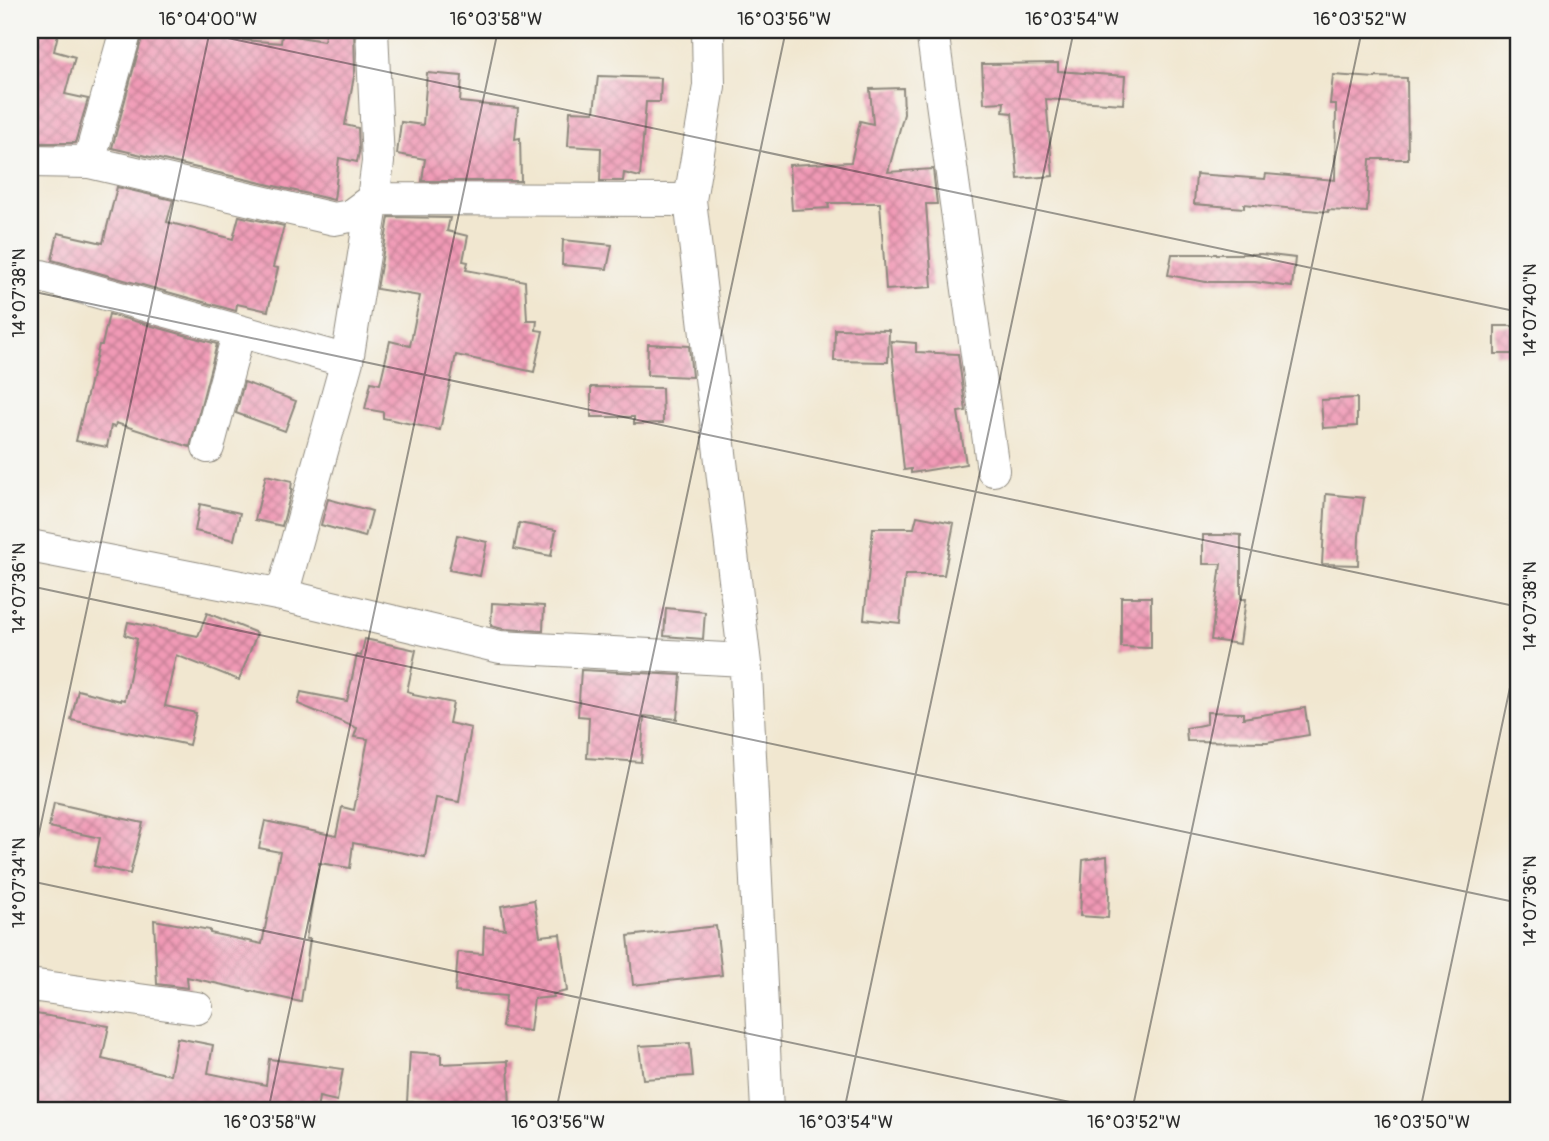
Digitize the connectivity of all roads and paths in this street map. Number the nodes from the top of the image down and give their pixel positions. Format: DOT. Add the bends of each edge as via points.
graph roads {
  1 [pos="126,30"];
  2 [pos="372,30"];
  3 [pos="708,30"];
  4 [pos="932,30"];
  5 [pos="30,161"];
  6 [pos="89,162"];
  7 [pos="373,199"];
  8 [pos="690,200"];
  9 [pos="41,276"];
  10 [pos="239,331"];
  11 [pos="347,361"];
  12 [pos="208,447"];
  13 [pos="993,470"];
  14 [pos="30,546"];
  15 [pos="282,595"];
  16 [pos="744,660"];
  17 [pos="30,985"];
  18 [pos="197,1008"];
  19 [pos="767,1111"];
  1 -- 6 [label="street"];
  2 -- 7 [label="street" via="378,162"];
  3 -- 8 [label="street" via="709,86"];
  4 -- 13 [label="street"];
  5 -- 6 [label="street"];
  6 -- 7 [label="street" via="334,219 350,216"];
  7 -- 8 [label="street"];
  7 -- 11 [label="street"];
  8 -- 16 [label="street"];
  9 -- 10 [label="street"];
  10 -- 11 [label="street"];
  10 -- 12 [label="street"];
  11 -- 15 [label="street"];
  14 -- 15 [label="street"];
  15 -- 16 [label="street" via="500,647"];
  16 -- 19 [label="street"];
  17 -- 18 [label="street"];
}
